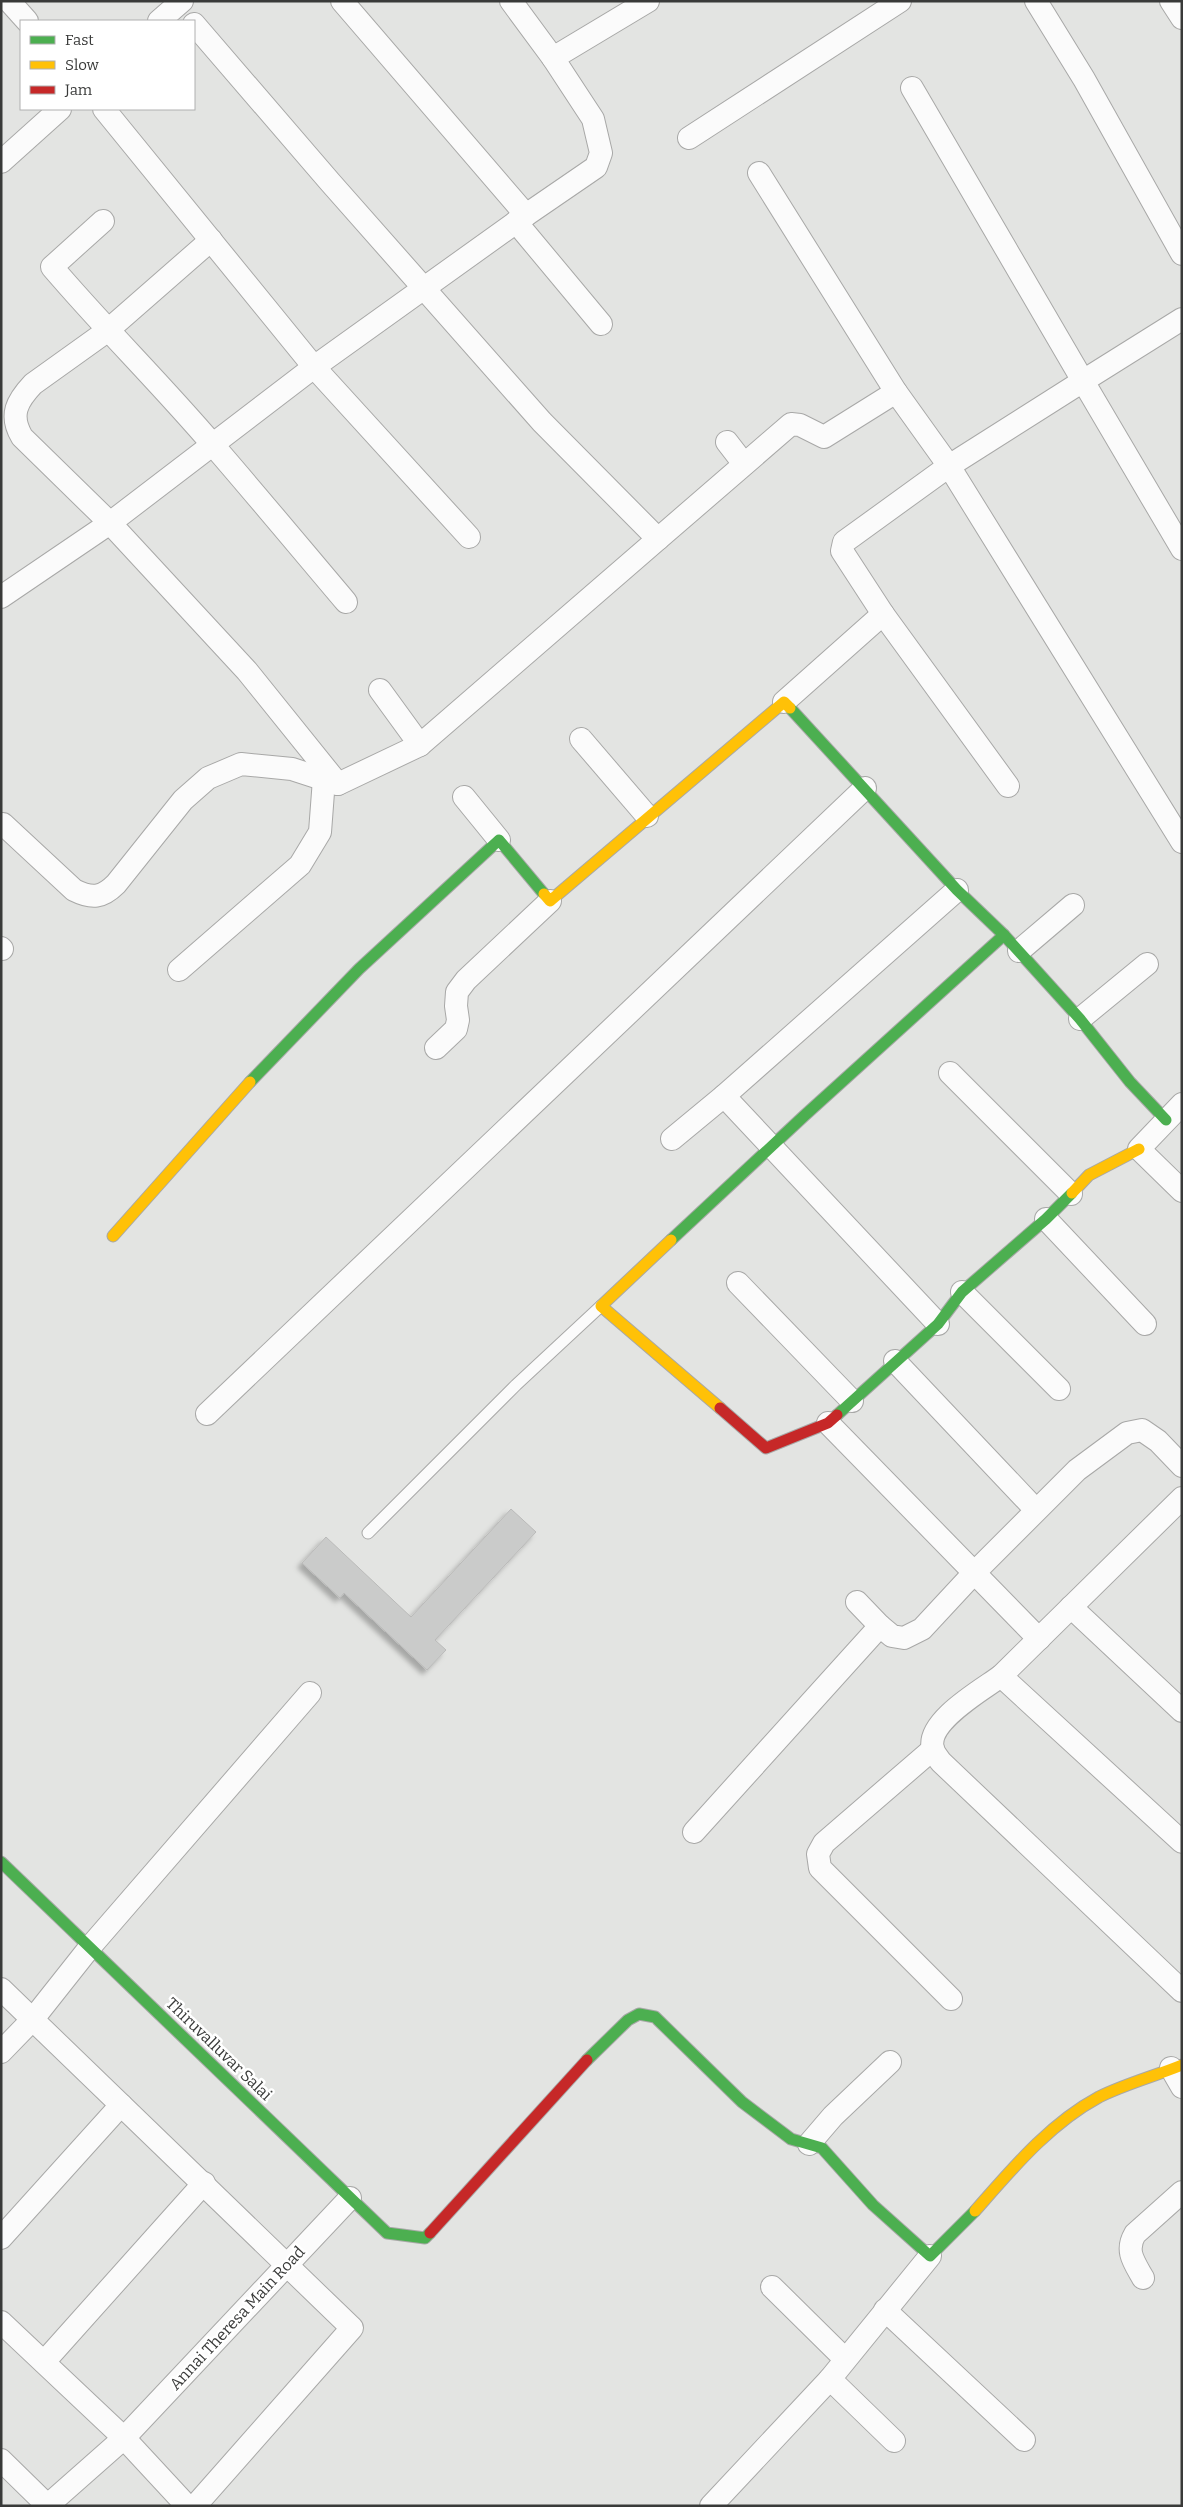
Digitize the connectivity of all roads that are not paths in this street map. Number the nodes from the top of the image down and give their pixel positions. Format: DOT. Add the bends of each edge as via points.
graph roads {
  1 [pos="9,1"];
  2 [pos="342,1"];
  3 [pos="511,1"];
  4 [pos="648,1"];
  5 [pos="900,1"];
  6 [pos="1036,1"];
  7 [pos="1172,1"];
  8 [pos="181,7"];
  9 [pos="1182,18"];
  10 [pos="26,20"];
  11 [pos="160,20"];
  12 [pos="195,25"];
  13 [pos="553,58"];
  14 [pos="912,88"];
  15 [pos="59,110"];
  16 [pos="105,110"];
  17 [pos="689,138"];
  18 [pos="8,155"];
  19 [pos="759,173"];
  20 [pos="521,219"];
  21 [pos="103,220"];
  22 [pos="211,240"];
  23 [pos="1182,254"];
  24 [pos="424,288"];
  25 [pos="1182,319"];
  26 [pos="601,324"];
  27 [pos="107,331"];
  28 [pos="314,367"];
  29 [pos="1083,381"];
  30 [pos="896,392"];
  31 [pos="727,442"];
  32 [pos="213,445"];
  33 [pos="744,464"];
  34 [pos="949,466"];
  35 [pos="110,523"];
  36 [pos="469,537"];
  37 [pos="658,539"];
  38 [pos="1182,549"];
  39 [pos="1,597"];
  40 [pos="346,602"];
  41 [pos="883,614"];
  42 [pos="380,690"];
  43 [pos="784,702"];
  44 [pos="581,739"];
  45 [pos="420,745"];
  46 [pos="331,782"];
  47 [pos="1008,786"];
  48 [pos="865,788"];
  49 [pos="464,797"];
  50 [pos="648,816"];
  51 [pos="2,824"];
  52 [pos="498,840"];
  53 [pos="1182,842"];
  54 [pos="957,890"];
  55 [pos="550,900"];
  56 [pos="1073,905"];
  57 [pos="1011,944"];
  58 [pos="1147,964"];
  59 [pos="180,970"];
  60 [pos="1080,1019"];
  61 [pos="436,1048"];
  62 [pos="950,1073"];
  63 [pos="724,1096"];
  64 [pos="1182,1104"];
  65 [pos="1166,1120"];
  66 [pos="672,1139"];
  67 [pos="772,1146"];
  68 [pos="1139,1150"];
  69 [pos="1182,1191"];
  70 [pos="1071,1194"];
  71 [pos="1046,1219"];
  72 [pos="113,1236"];
  73 [pos="738,1283"];
  74 [pos="962,1292"];
  75 [pos="601,1306"];
  76 [pos="938,1324"];
  77 [pos="1145,1324"];
  78 [pos="894,1361"];
  79 [pos="1059,1389"];
  80 [pos="852,1401"];
  81 [pos="207,1414"];
  82 [pos="828,1423"];
  83 [pos="1182,1466"];
  84 [pos="1182,1498"];
  85 [pos="1036,1510"];
  86 [pos="368,1533"];
  87 [pos="974,1573"];
  88 [pos="857,1602"];
  89 [pos="1071,1607"];
  90 [pos="880,1626"];
  91 [pos="1039,1639"];
  92 [pos="1001,1676"];
  93 [pos="310,1693"];
  94 [pos="1182,1711"];
  95 [pos="932,1749"];
  96 [pos="694,1832"];
  97 [pos="1182,1842"];
  98 [pos="1,1862"];
  99 [pos="90,1947"];
  100 [pos="1,1989"];
  101 [pos="1182,1991"];
  102 [pos="951,1999"];
  103 [pos="33,2019"];
  104 [pos="1,2052"];
  105 [pos="890,2062"];
  106 [pos="1178,2073"];
  107 [pos="121,2104"];
  108 [pos="809,2144"];
  109 [pos="204,2183"];
  110 [pos="1182,2192"];
  111 [pos="350,2198"];
  112 [pos="1,2238"];
  113 [pos="930,2256"];
  114 [pos="288,2264"];
  115 [pos="1143,2278"];
  116 [pos="772,2287"];
  117 [pos="885,2310"];
  118 [pos="1,2322"];
  119 [pos="844,2359"];
  120 [pos="44,2362"];
  121 [pos="830,2379"];
  122 [pos="124,2438"];
  123 [pos="1024,2440"];
  124 [pos="894,2442"];
  125 [pos="1,2460"];
  126 [pos="712,2505"];
  127 [pos="47,2506"];
  128 [pos="188,2506"];
  129 [pos="196,2506"];
  1 -- 10 [label="street"];
  2 -- 20 [label="street"];
  3 -- 13 [label="street"];
  4 -- 13 [label="street"];
  5 -- 17 [label="street"];
  6 -- 23 [label="street" via="1084,79"];
  7 -- 9 [label="street"];
  8 -- 11 [label="street"];
  12 -- 24 [label="street"];
  13 -- 20 [label="street" via="593,119 601,153 596,167"];
  14 -- 29 [label="street"];
  15 -- 18 [label="street"];
  16 -- 22 [label="street"];
  19 -- 30 [label="street"];
  20 -- 24 [label="street"];
  20 -- 26 [label="street"];
  21 -- 27 [label="street" via="52,267"];
  22 -- 27 [label="street"];
  22 -- 28 [label="street"];
  24 -- 28 [label="street"];
  24 -- 37 [label="street" via="542,422"];
  25 -- 29 [label="street"];
  27 -- 32 [label="street"];
  27 -- 35 [label="street" via="23,394 16,408 16,426 28,443"];
  28 -- 32 [label="street"];
  28 -- 36 [label="street"];
  29 -- 34 [label="street"];
  29 -- 38 [label="street"];
  30 -- 33 [label="street" via="824,437 791,424"];
  30 -- 34 [label="street"];
  31 -- 33 [label="street"];
  32 -- 35 [label="street"];
  32 -- 40 [label="street"];
  33 -- 37 [label="street"];
  34 -- 41 [label="street" via="844,542 842,551"];
  34 -- 53 [label="street"];
  35 -- 39 [label="street"];
  35 -- 46 [label="street" via="247,671"];
  37 -- 45 [label="street"];
  41 -- 43 [label="street"];
  41 -- 47 [label="street"];
  42 -- 45 [label="street"];
  43 -- 48 [label="street"];
  43 -- 50 [label="street"];
  44 -- 50 [label="street"];
  45 -- 46 [label="street"];
  46 -- 51 [label="street" via="292,769 241,764 208,778 183,800 105,895 88,897 74,890"];
  46 -- 59 [label="street" via="320,832 300,865"];
  48 -- 54 [label="street"];
  48 -- 81 [label="street"];
  49 -- 52 [label="street"];
  50 -- 55 [label="street"];
  52 -- 55 [label="street"];
  52 -- 72 [label="street" via="358,969 276,1054"];
  54 -- 57 [label="street"];
  54 -- 63 [label="street"];
  55 -- 61 [label="street" via="466,980 457,992 456,1029"];
  56 -- 57 [label="street"];
  57 -- 60 [label="street"];
  57 -- 67 [label="street"];
  58 -- 60 [label="street"];
  60 -- 65 [label="street" via="1130,1082"];
  62 -- 70 [label="street"];
  63 -- 66 [label="street"];
  63 -- 67 [label="street"];
  64 -- 65 [label="street"];
  65 -- 68 [label="street"];
  67 -- 75 [label="street"];
  67 -- 76 [label="street"];
  68 -- 69 [label="street"];
  68 -- 70 [label="street" via="1089,1175"];
  70 -- 71 [label="street"];
  71 -- 74 [label="street"];
  71 -- 77 [label="street"];
  73 -- 80 [label="street"];
  74 -- 76 [label="street"];
  74 -- 79 [label="street"];
  75 -- 82 [label="street" via="766,1448"];
  75 -- 86 [label="lane" via="516,1385"];
  76 -- 78 [label="street"];
  78 -- 80 [label="street"];
  78 -- 85 [label="street"];
  80 -- 82 [label="street"];
  82 -- 87 [label="street"];
  83 -- 85 [label="street" via="1158,1441 1142,1430 1127,1433 1077,1470"];
  84 -- 89 [label="street"];
  85 -- 87 [label="street"];
  87 -- 90 [label="street" via="922,1629 904,1638 892,1636"];
  87 -- 91 [label="street"];
  88 -- 90 [label="street"];
  89 -- 91 [label="street"];
  89 -- 94 [label="street"];
  90 -- 96 [label="street"];
  91 -- 92 [label="street"];
  92 -- 95 [label="street" via="940,1721 933,1736"];
  92 -- 97 [label="street"];
  93 -- 99 [label="street"];
  95 -- 101 [label="street" via="941,1762"];
  95 -- 102 [label="street" via="824,1843 818,1854 820,1868"];
  98 -- 99 [label="street, Thiruvalluvar Salai"];
  99 -- 103 [label="street"];
  99 -- 111 [label="street, Thiruvalluvar Salai"];
  100 -- 103 [label="street"];
  103 -- 104 [label="street"];
  103 -- 107 [label="street"];
  105 -- 108 [label="street" via="833,2116"];
  106 -- 113 [label="street" via="1100,2097 1058,2124"];
  107 -- 109 [label="street"];
  107 -- 112 [label="street"];
  108 -- 111 [label="street, Thiruvalluvar Salai" via="791,2139 742,2102 655,2017 638,2014 600,2045 425,2238 387,2233"];
  108 -- 113 [label="street" via="822,2148 873,2205"];
  109 -- 114 [label="street"];
  109 -- 120 [label="street"];
  110 -- 115 [label="street" via="1135,2234 1130,2243 1132,2260"];
  111 -- 114 [label="street, Annai Theresa Main Road"];
  113 -- 117 [label="street"];
  114 -- 122 [label="street, Annai Theresa Main Road"];
  114 -- 129 [label="street" via="352,2328"];
  116 -- 119 [label="street"];
  117 -- 119 [label="street"];
  117 -- 123 [label="street"];
  118 -- 120 [label="street"];
  119 -- 121 [label="street"];
  120 -- 122 [label="street"];
  121 -- 124 [label="street"];
  121 -- 126 [label="street"];
  122 -- 127 [label="street, Annai Theresa Main Road"];
  122 -- 128 [label="street"];
  125 -- 127 [label="street"];
}
